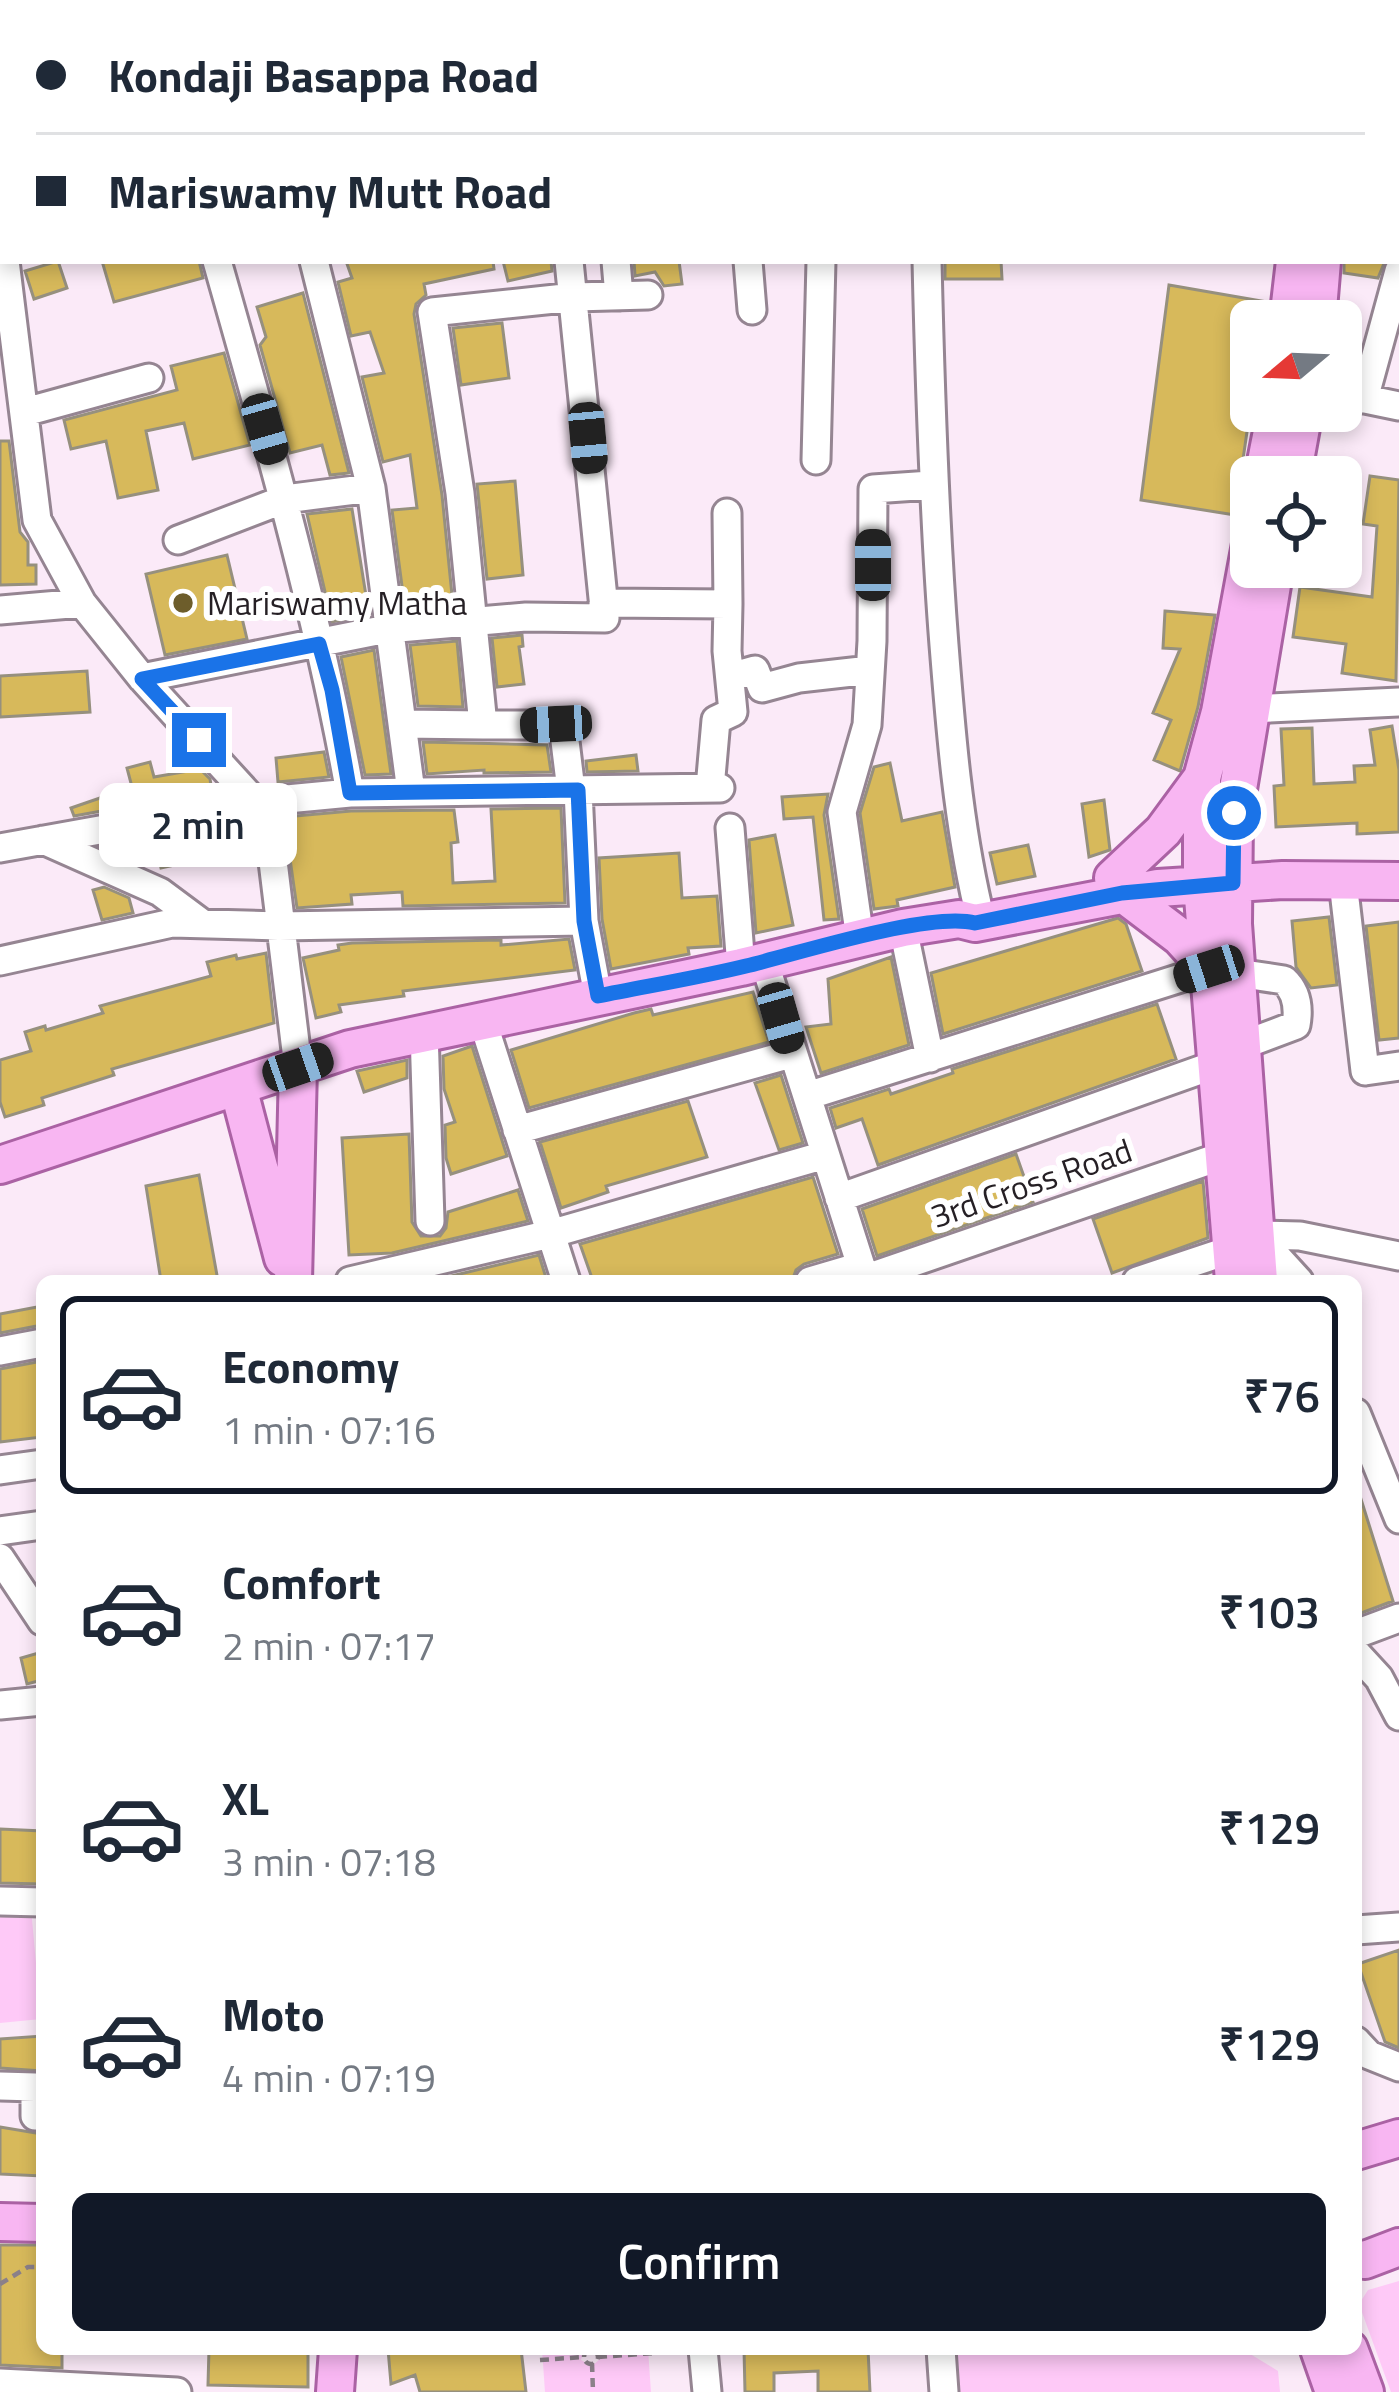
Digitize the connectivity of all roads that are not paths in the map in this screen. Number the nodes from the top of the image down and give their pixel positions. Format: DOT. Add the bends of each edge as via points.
graph roads {
  1 [pos="5,264"];
  2 [pos="219,264"];
  3 [pos="315,264"];
  4 [pos="569,264"];
  5 [pos="617,264"];
  6 [pos="748,264"];
  7 [pos="821,264"];
  8 [pos="927,264"];
  9 [pos="1295,264"];
  10 [pos="1322,264"];
  11 [pos="1399,271"];
  12 [pos="574,297"];
  13 [pos="1290,300"];
  14 [pos="1319,300"];
  15 [pos="752,310"];
  16 [pos="1362,372"];
  17 [pos="149,378"];
  18 [pos="1362,398"];
  19 [pos="1399,406"];
  20 [pos="25,412"];
  21 [pos="816,460"];
  22 [pos="931,485"];
  23 [pos="371,488"];
  24 [pos="285,499"];
  25 [pos="727,513"];
  26 [pos="178,540"];
  27 [pos="1243,588"];
  28 [pos="1271,588"];
  29 [pos="82,603"];
  30 [pos="604,603"];
  31 [pos="728,604"];
  32 [pos="0,610"];
  33 [pos="472,622"];
  34 [pos="387,629"];
  35 [pos="319,644"];
  36 [pos="870,670"];
  37 [pos="730,677"];
  38 [pos="142,679"];
  39 [pos="1399,702"];
  40 [pos="1249,709"];
  41 [pos="403,724"];
  42 [pos="483,725"];
  43 [pos="1202,778"];
  44 [pos="575,790"];
  45 [pos="411,792"];
  46 [pos="350,793"];
  47 [pos="255,802"];
  48 [pos="730,828"];
  49 [pos="44,840"];
  50 [pos="0,848"];
  51 [pos="1399,860"];
  52 [pos="1218,871"];
  53 [pos="1399,881"];
  54 [pos="1343,882"];
  55 [pos="1117,885"];
  56 [pos="968,914"];
  57 [pos="584,921"];
  58 [pos="202,924"];
  59 [pos="279,926"];
  60 [pos="903,928"];
  61 [pos="860,939"];
  62 [pos="0,961"];
  63 [pos="753,964"];
  64 [pos="1223,971"];
  65 [pos="598,996"];
  66 [pos="482,1019"];
  67 [pos="424,1031"];
  68 [pos="791,1054"];
  69 [pos="1230,1054"];
  70 [pos="930,1058"];
  71 [pos="1399,1066"];
  72 [pos="298,1067"];
  73 [pos="238,1087"];
  74 [pos="807,1096"];
  75 [pos="517,1130"];
  76 [pos="825,1154"];
  77 [pos="1225,1155"];
  78 [pos="0,1165"];
  79 [pos="839,1198"];
  80 [pos="430,1221"];
  81 [pos="550,1234"];
  82 [pos="1241,1255"];
  83 [pos="1399,1256"];
  84 [pos="432,1273"];
  85 [pos="290,1275"];
  86 [pos="292,1275"];
  87 [pos="564,1275"];
  88 [pos="861,1275"];
  89 [pos="1161,1275"];
  90 [pos="1286,1275"];
  91 [pos="36,1343"];
  92 [pos="0,1351"];
  93 [pos="1362,1428"];
  94 [pos="36,1465"];
  95 [pos="0,1470"];
  96 [pos="1399,1519"];
  97 [pos="36,1526"];
  98 [pos="0,1531"];
  99 [pos="0,1558"];
  100 [pos="36,1613"];
  101 [pos="1399,1618"];
  102 [pos="1362,1632"];
  103 [pos="1362,1660"];
  104 [pos="36,1702"];
  105 [pos="0,1705"];
  106 [pos="1399,1716"];
  107 [pos="0,1901"];
  108 [pos="36,1902"];
  109 [pos="1399,1927"];
  110 [pos="1362,1930"];
  111 [pos="1362,2047"];
  112 [pos="1399,2067"];
  113 [pos="0,2086"];
  114 [pos="36,2116"];
  115 [pos="1399,2138"];
  116 [pos="1362,2149"];
  117 [pos="0,2222"];
  118 [pos="36,2223"];
  119 [pos="1399,2247"];
  120 [pos="1362,2260"];
  121 [pos="338,2355"];
  122 [pos="355,2355"];
  123 [pos="704,2355"];
  124 [pos="941,2355"];
  125 [pos="1320,2355"];
  126 [pos="1351,2355"];
  127 [pos="0,2383"];
  128 [pos="177,2392"];
  129 [pos="335,2392"];
  130 [pos="355,2392"];
  131 [pos="707,2392"];
  132 [pos="944,2392"];
  133 [pos="1334,2392"];
  134 [pos="1365,2392"];
  1 -- 20 [label="street"];
  2 -- 24 [label="street"];
  3 -- 23 [label="street"];
  4 -- 12 [label="street"];
  5 -- 12 [label="street" via="633,296"];
  6 -- 15 [label="street"];
  7 -- 21 [label="street"];
  8 -- 22 [label="street"];
  9 -- 13 [label="main road"];
  10 -- 14 [label="main road"];
  11 -- 16 [label="street"];
  12 -- 30 [label="street"];
  12 -- 33 [label="street" via="432,312"];
  17 -- 20 [label="street"];
  18 -- 19 [label="street"];
  20 -- 29 [label="street" via="37,520"];
  22 -- 36 [label="street" via="873,489"];
  22 -- 56 [label="street"];
  23 -- 24 [label="street"];
  23 -- 34 [label="street"];
  24 -- 26 [label="street"];
  24 -- 35 [label="street"];
  25 -- 31 [label="street"];
  27 -- 43 [label="main road"];
  28 -- 40 [label="main road"];
  29 -- 32 [label="street"];
  29 -- 38 [label="street"];
  30 -- 31 [label="street"];
  30 -- 33 [label="street" via="604,617"];
  31 -- 37 [label="street"];
  33 -- 34 [label="street"];
  33 -- 42 [label="street"];
  34 -- 35 [label="street"];
  34 -- 41 [label="street"];
  35 -- 38 [label="street"];
  35 -- 46 [label="street"];
  36 -- 37 [label="street" via="762,688 755,670"];
  36 -- 61 [label="street" via="867,725 842,812"];
  37 -- 44 [label="street" via="733,712 716,721 715,788"];
  38 -- 47 [label="street"];
  39 -- 40 [label="street"];
  40 -- 52 [label="main road"];
  41 -- 42 [label="street"];
  41 -- 45 [label="street"];
  42 -- 44 [label="street" via="563,725"];
  43 -- 52 [label="main road"];
  43 -- 55 [label="main road"];
  44 -- 45 [label="street"];
  44 -- 57 [label="street"];
  45 -- 46 [label="street"];
  46 -- 47 [label="street"];
  47 -- 49 [label="street"];
  47 -- 59 [label="street" via="271,845"];
  48 -- 63 [label="street"];
  49 -- 50 [label="street"];
  49 -- 58 [label="street" via="160,892"];
  51 -- 52 [label="main road"];
  52 -- 54 [label="main road"];
  52 -- 55 [label="main road"];
  52 -- 64 [label="main road"];
  53 -- 54 [label="main road"];
  54 -- 71 [label="street" via="1365,1071"];
  55 -- 56 [label="main road"];
  55 -- 64 [label="main road"];
  56 -- 60 [label="main road"];
  57 -- 59 [label="street"];
  57 -- 65 [label="street"];
  58 -- 59 [label="street"];
  58 -- 62 [label="street" via="172,923"];
  59 -- 72 [label="street"];
  60 -- 61 [label="main road"];
  60 -- 70 [label="street"];
  61 -- 63 [label="main road"];
  63 -- 65 [label="main road"];
  63 -- 68 [label="street"];
  64 -- 69 [label="main road"];
  64 -- 69 [label="street" via="1284,980 1298,1015 1289,1030"];
  64 -- 70 [label="street"];
  65 -- 66 [label="main road"];
  66 -- 67 [label="main road"];
  66 -- 75 [label="street"];
  67 -- 72 [label="main road"];
  67 -- 80 [label="street"];
  68 -- 74 [label="street"];
  68 -- 75 [label="street"];
  69 -- 77 [label="main road"];
  69 -- 79 [label="street"];
  69 -- 82 [label="main road"];
  70 -- 74 [label="street"];
  72 -- 73 [label="main road"];
  72 -- 86 [label="main road"];
  73 -- 78 [label="main road"];
  73 -- 85 [label="main road"];
  74 -- 76 [label="street"];
  75 -- 81 [label="street"];
  76 -- 79 [label="street"];
  76 -- 81 [label="street"];
  77 -- 82 [label="main road"];
  77 -- 88 [label="street, 3rd Cross Road"];
  79 -- 88 [label="street"];
  81 -- 84 [label="street"];
  81 -- 87 [label="street"];
  82 -- 83 [label="street" via="1300,1236"];
  82 -- 89 [label="street"];
  82 -- 90 [label="street"];
  91 -- 92 [label="street"];
  93 -- 96 [label="street"];
  94 -- 95 [label="street"];
  97 -- 98 [label="street"];
  99 -- 100 [label="street"];
  101 -- 102 [label="street"];
  103 -- 106 [label="street"];
  104 -- 105 [label="street"];
  107 -- 108 [label="street"];
  109 -- 110 [label="street"];
  111 -- 112 [label="street"];
  113 -- 114 [label="street" via="35,2087"];
  115 -- 116 [label="main road"];
  117 -- 118 [label="main road"];
  119 -- 120 [label="main road"];
  121 -- 129 [label="main road"];
  122 -- 130 [label="main road"];
  123 -- 131 [label="street"];
  124 -- 132 [label="street"];
  125 -- 133 [label="main road"];
  126 -- 134 [label="main road"];
  127 -- 128 [label="street"];
}
